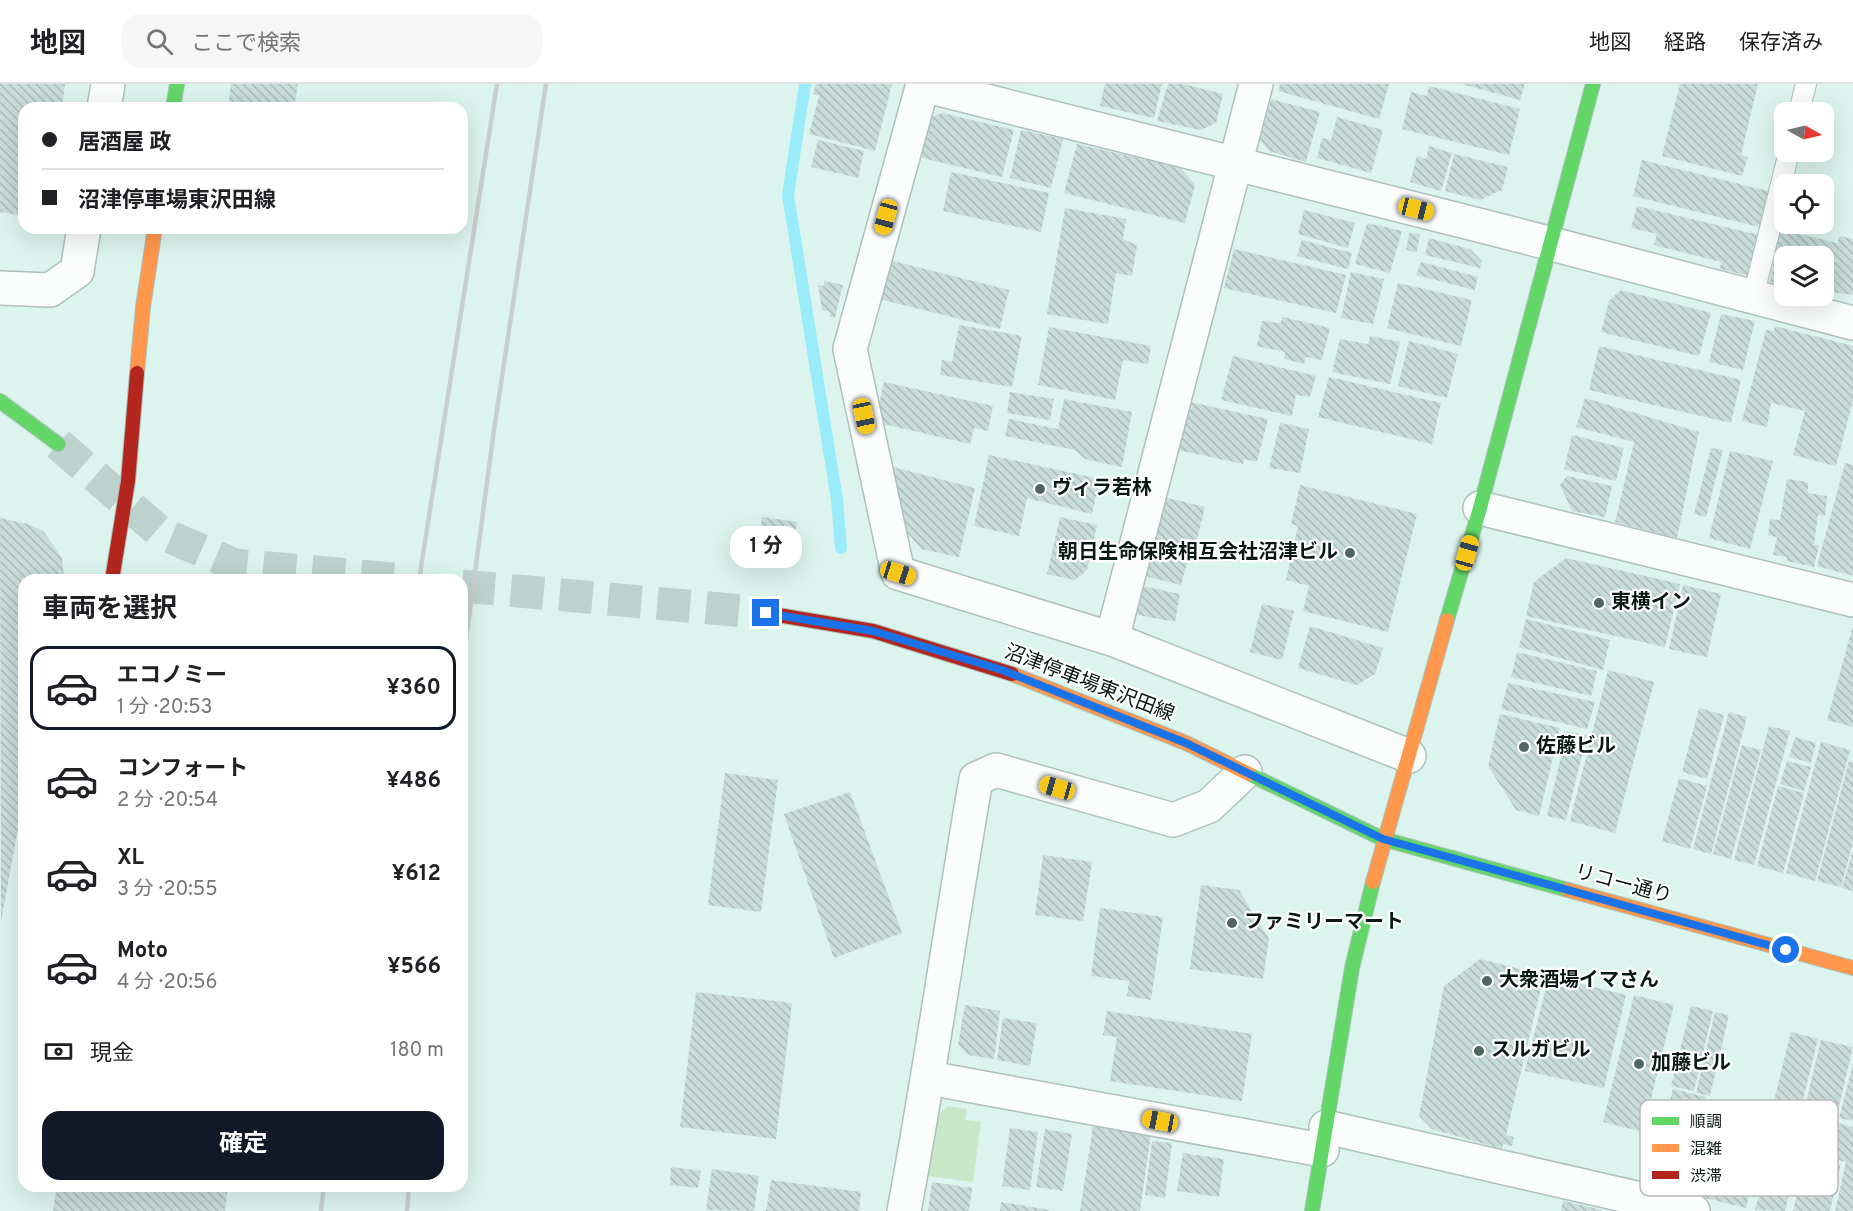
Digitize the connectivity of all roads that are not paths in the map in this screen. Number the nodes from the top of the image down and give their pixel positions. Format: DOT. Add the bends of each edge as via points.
graph roads {
  1 [pos="108,84"];
  2 [pos="177,84"];
  3 [pos="1256,84"];
  4 [pos="1593,84"];
  5 [pos="1806,84"];
  6 [pos="923,85"];
  7 [pos="105,102"];
  8 [pos="174,102"];
  9 [pos="1802,102"];
  10 [pos="1787,162"];
  11 [pos="1235,164"];
  12 [pos="83,234"];
  13 [pos="154,234"];
  14 [pos="1551,244"];
  15 [pos="0,288"];
  16 [pos="1753,297"];
  17 [pos="1853,323"];
  18 [pos="0,401"];
  19 [pos="58,444"];
  20 [pos="1480,508"];
  21 [pos="113,574"];
  22 [pos="1853,600"];
  23 [pos="766,613"];
  24 [pos="1112,639"];
  25 [pos="1409,756"];
  26 [pos="1245,772"];
  27 [pos="1383,839"];
  28 [pos="1853,968"];
  29 [pos="929,1078"];
  30 [pos="1324,1138"];
  31 [pos="904,1211"];
  32 [pos="1312,1211"];
  33 [pos="1693,1211"];
  1 -- 7 [label="street"];
  2 -- 8 [label="street"];
  3 -- 11 [label="street"];
  4 -- 14 [label="street"];
  5 -- 9 [label="lane"];
  6 -- 11 [label="street"];
  6 -- 24 [label="street" via="850,348 898,573"];
  10 -- 16 [label="lane"];
  11 -- 14 [label="street"];
  11 -- 24 [label="street"];
  12 -- 15 [label="street" via="76,271 50,290"];
  13 -- 21 [label="street" via="143,307 128,481"];
  14 -- 16 [label="street"];
  14 -- 20 [label="street"];
  16 -- 17 [label="street"];
  18 -- 19 [label="street"];
  20 -- 22 [label="street"];
  20 -- 25 [label="street"];
  23 -- 26 [label="street, 沼津停車場東沢田線" via="873,631 1002,670 1186,743"];
  24 -- 25 [label="street"];
  25 -- 27 [label="street"];
  26 -- 27 [label="street, 沼津停車場東沢田線"];
  26 -- 29 [label="street" via="1209,806 1173,820 996,770 976,779"];
  27 -- 28 [label="street, リコー通り"];
  27 -- 30 [label="street" via="1352,968"];
  29 -- 30 [label="street"];
  29 -- 31 [label="street"];
  30 -- 32 [label="street"];
  30 -- 33 [label="street"];
}
